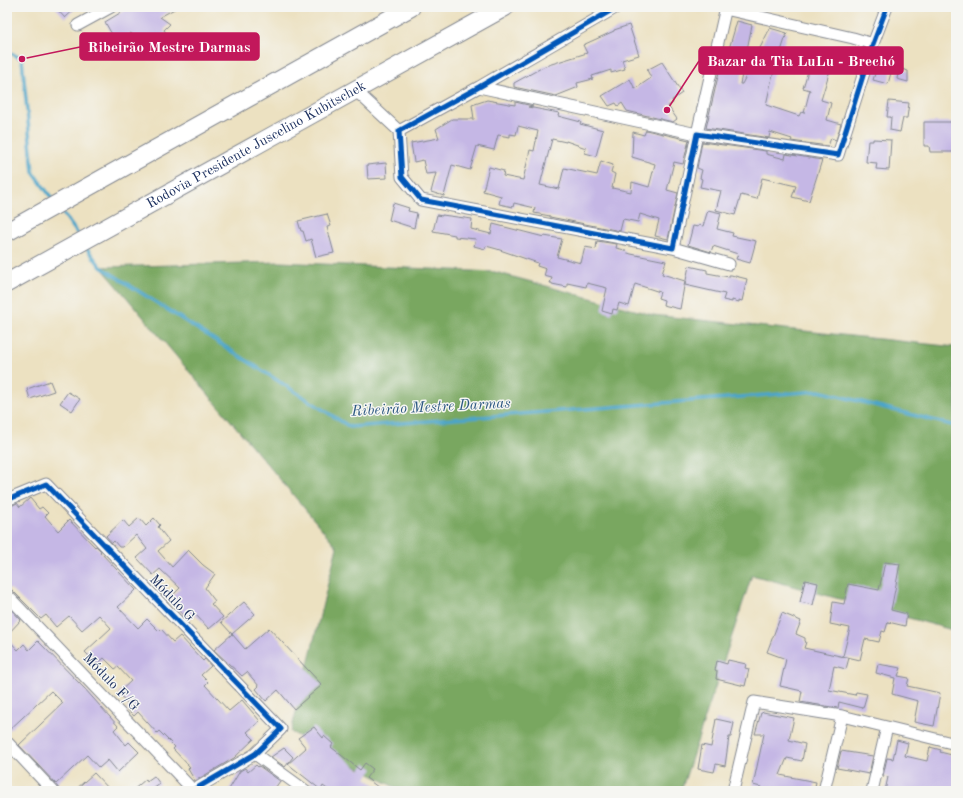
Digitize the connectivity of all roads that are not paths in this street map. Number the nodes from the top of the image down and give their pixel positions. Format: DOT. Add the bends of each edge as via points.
graph roads {
  1 [pos="411,7"];
  2 [pos="505,7"];
  3 [pos="617,7"];
  4 [pos="887,7"];
  5 [pos="109,8"];
  6 [pos="726,8"];
  7 [pos="78,25"];
  8 [pos="872,44"];
  9 [pos="479,87"];
  10 [pos="355,90"];
  11 [pos="399,131"];
  12 [pos="697,134"];
  13 [pos="7,232"];
  14 [pos="673,248"];
  15 [pos="729,264"];
  16 [pos="7,283"];
  17 [pos="7,500"];
  18 [pos="7,595"];
  19 [pos="842,716"];
  20 [pos="887,727"];
  21 [pos="7,742"];
  22 [pos="956,742"];
  23 [pos="255,754"];
  24 [pos="53,791"];
  25 [pos="192,791"];
  26 [pos="306,791"];
  27 [pos="732,791"];
  28 [pos="824,791"];
  29 [pos="872,791"];
  1 -- 13 [label="highway"];
  2 -- 10 [label="highway, Rodovia Presidente Juscelino Kubitschek"];
  3 -- 9 [label="street"];
  4 -- 8 [label="street"];
  5 -- 7 [label="street"];
  6 -- 8 [label="street"];
  6 -- 12 [label="street"];
  8 -- 12 [label="street" via="838,155"];
  9 -- 11 [label="street"];
  9 -- 12 [label="street"];
  10 -- 11 [label="street"];
  10 -- 16 [label="highway, Rodovia Presidente Juscelino Kubitschek"];
  11 -- 14 [label="street" via="402,178 420,200"];
  12 -- 14 [label="street"];
  14 -- 15 [label="street"];
  17 -- 23 [label="street, Módulo G" via="46,484 281,728"];
  18 -- 25 [label="street, Módulo F/G"];
  19 -- 20 [label="street"];
  19 -- 27 [label="street" via="754,702"];
  19 -- 28 [label="street"];
  20 -- 22 [label="street"];
  20 -- 29 [label="street"];
  21 -- 24 [label="street"];
  23 -- 25 [label="street"];
  23 -- 26 [label="street"];
}
